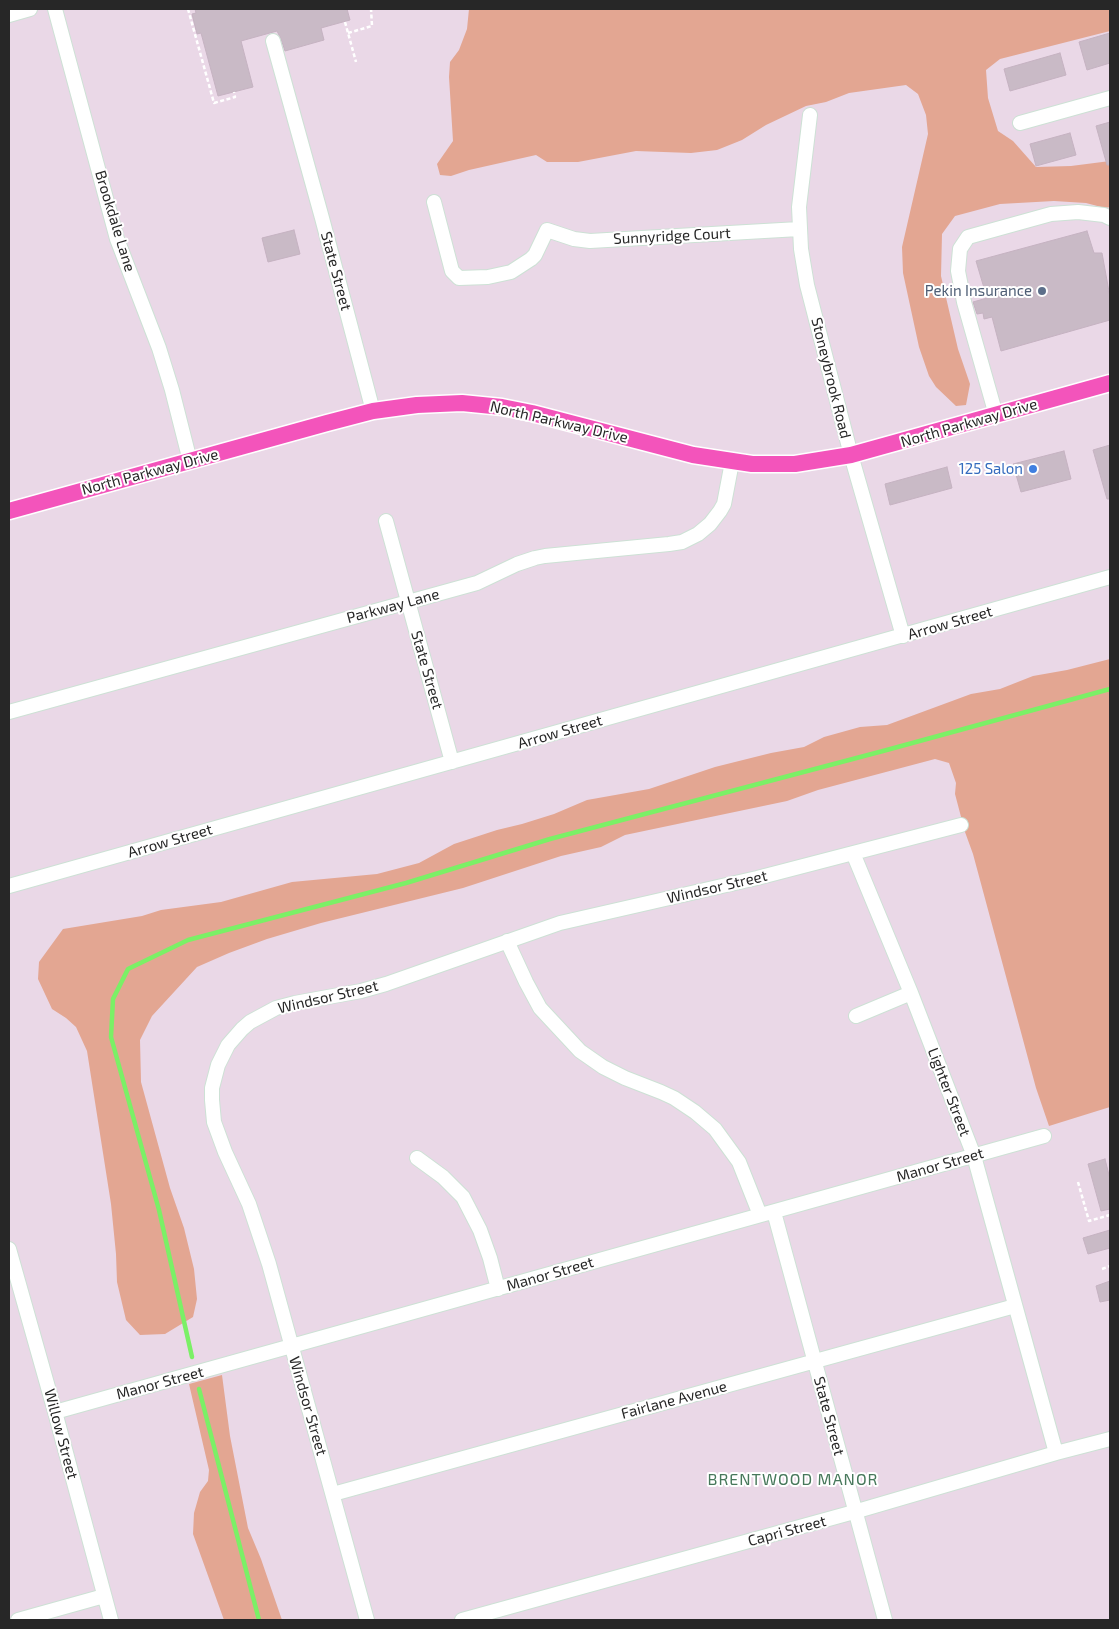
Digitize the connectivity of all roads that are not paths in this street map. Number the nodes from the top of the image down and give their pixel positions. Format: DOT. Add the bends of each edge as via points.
graph roads {
  1 [pos="30,9"];
  2 [pos="55,9"];
  3 [pos="9,15"];
  4 [pos="273,42"];
  5 [pos="1110,98"];
  6 [pos="810,115"];
  7 [pos="1020,122"];
  8 [pos="434,202"];
  9 [pos="1110,218"];
  10 [pos="799,229"];
  11 [pos="1110,383"];
  12 [pos="373,411"];
  13 [pos="996,415"];
  14 [pos="851,455"];
  15 [pos="190,461"];
  16 [pos="732,462"];
  17 [pos="9,510"];
  18 [pos="386,521"];
  19 [pos="1110,577"];
  20 [pos="407,602"];
  21 [pos="903,636"];
  22 [pos="9,712"];
  23 [pos="452,762"];
  24 [pos="961,826"];
  25 [pos="853,853"];
  26 [pos="9,886"];
  27 [pos="507,941"];
  28 [pos="911,993"];
  29 [pos="856,1016"];
  30 [pos="1044,1136"];
  31 [pos="974,1156"];
  32 [pos="417,1158"];
  33 [pos="774,1212"];
  34 [pos="760,1216"];
  35 [pos="9,1249"];
  36 [pos="498,1289"];
  37 [pos="1015,1306"];
  38 [pos="292,1347"];
  39 [pos="815,1361"];
  40 [pos="55,1412"];
  41 [pos="1110,1439"];
  42 [pos="1056,1453"];
  43 [pos="333,1494"];
  44 [pos="854,1512"];
  45 [pos="104,1596"];
  46 [pos="18,1620"];
  47 [pos="111,1620"];
  48 [pos="367,1620"];
  49 [pos="462,1620"];
  50 [pos="884,1620"];
  1 -- 3 [label="street"];
  2 -- 15 [label="street, Brookdale Lane" via="117,239 159,348"];
  4 -- 12 [label="street, State Street"];
  5 -- 7 [label="street"];
  6 -- 10 [label="street, Stoneybrook Road"];
  8 -- 10 [label="street, Sunnyridge Court" via="452,271 459,278 511,272 535,255 546,230 590,241"];
  9 -- 13 [label="street" via="1078,212 1050,214 968,237 960,249 958,271 964,302"];
  10 -- 14 [label="street, Stoneybrook Road" via="807,285"];
  11 -- 13 [label="main road, North Parkway Drive"];
  12 -- 15 [label="main road, North Parkway Drive"];
  12 -- 16 [label="main road, North Parkway Drive" via="446,403 488,404"];
  13 -- 14 [label="main road, North Parkway Drive"];
  14 -- 16 [label="main road, North Parkway Drive" via="795,464"];
  14 -- 21 [label="street, Stoneybrook Road"];
  15 -- 17 [label="main road, North Parkway Drive"];
  16 -- 20 [label="street, Parkway Lane" via="720,511 698,534 682,542 535,558 477,582"];
  18 -- 20 [label="street, State Street"];
  19 -- 21 [label="street, Arrow Street"];
  20 -- 22 [label="street, Parkway Lane"];
  20 -- 23 [label="street, State Street"];
  21 -- 23 [label="street, Arrow Street"];
  23 -- 26 [label="street, Arrow Street"];
  24 -- 25 [label="street, Windsor Street"];
  25 -- 27 [label="street, Windsor Street" via="560,923"];
  25 -- 28 [label="street, Lighter Street"];
  27 -- 34 [label="street" via="533,997 575,1046 603,1067 674,1098 715,1129 738,1162"];
  27 -- 38 [label="street, Windsor Street" via="386,984 276,1008 242,1029 222,1056 212,1088 214,1122 260,1233"];
  28 -- 29 [label="street"];
  28 -- 31 [label="street, Lighter Street"];
  30 -- 31 [label="street, Manor Street"];
  31 -- 33 [label="street, Manor Street"];
  31 -- 37 [label="street, Lighter Street"];
  32 -- 36 [label="street" via="463,1197 480,1230"];
  33 -- 34 [label="street, Manor Street"];
  33 -- 39 [label="street, State Street"];
  34 -- 36 [label="street, Manor Street"];
  35 -- 40 [label="street, Willow Street"];
  36 -- 38 [label="street, Manor Street"];
  37 -- 39 [label="street, Fairlane Avenue"];
  37 -- 42 [label="street, Lighter Street"];
  38 -- 40 [label="street, Manor Street"];
  38 -- 43 [label="street, Windsor Street"];
  39 -- 43 [label="street, Fairlane Avenue"];
  39 -- 44 [label="street, State Street"];
  40 -- 45 [label="street, Willow Street"];
  41 -- 42 [label="street, Capri Street"];
  42 -- 44 [label="street, Capri Street"];
  43 -- 48 [label="street, Windsor Street"];
  44 -- 49 [label="street, Capri Street"];
  44 -- 50 [label="street, State Street"];
  45 -- 46 [label="street"];
  45 -- 47 [label="street, Willow Street"];
}
